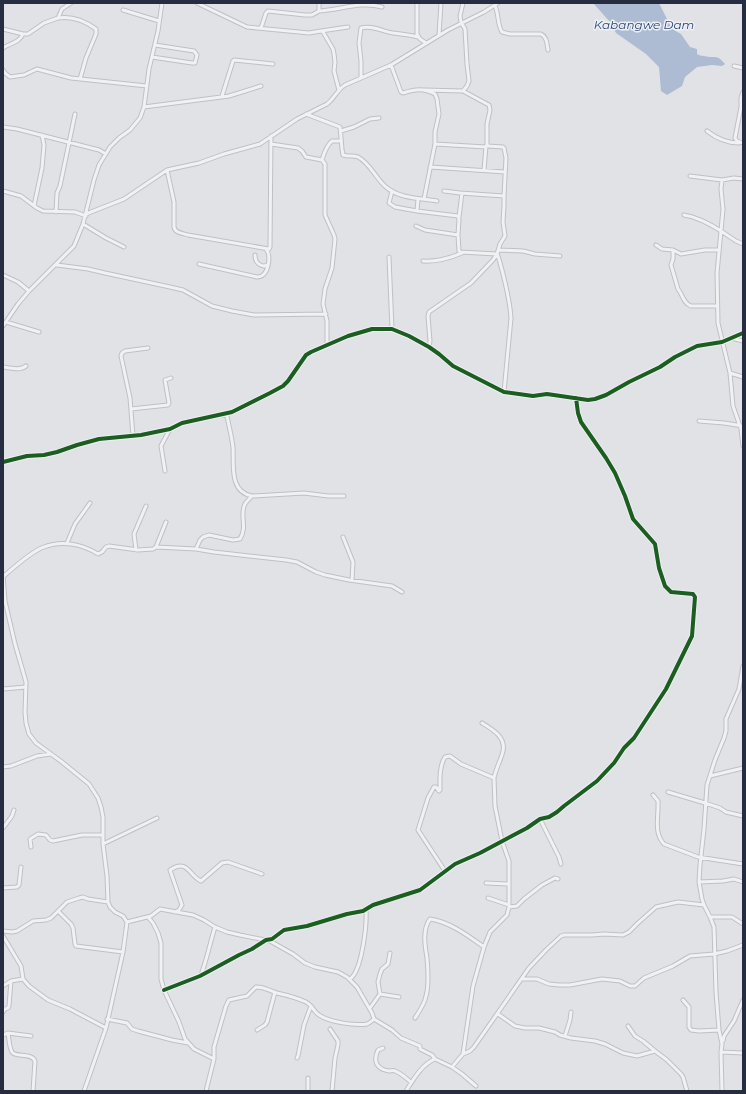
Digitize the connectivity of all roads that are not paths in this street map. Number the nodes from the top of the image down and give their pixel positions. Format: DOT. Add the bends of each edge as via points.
graph roads {
  1 [pos="70,3"];
  2 [pos="162,3"];
  3 [pos="197,3"];
  4 [pos="319,3"];
  5 [pos="417,3"];
  6 [pos="441,3"];
  7 [pos="463,3"];
  8 [pos="498,3"];
  9 [pos="494,6"];
  10 [pos="382,7"];
  11 [pos="124,10"];
  12 [pos="319,11"];
  13 [pos="58,18"];
  14 [pos="160,21"];
  15 [pos="462,23"];
  16 [pos="348,26"];
  17 [pos="259,28"];
  18 [pos="3,29"];
  19 [pos="321,31"];
  20 [pos="23,34"];
  21 [pos="439,36"];
  22 [pos="418,37"];
  23 [pos="426,43"];
  24 [pos="155,45"];
  25 [pos="3,48"];
  26 [pos="548,50"];
  27 [pos="152,57"];
  28 [pos="273,64"];
  29 [pos="391,65"];
  30 [pos="734,66"];
  31 [pos="743,68"];
  32 [pos="3,70"];
  33 [pos="361,78"];
  34 [pos="80,79"];
  35 [pos="148,86"];
  36 [pos="261,86"];
  37 [pos="339,90"];
  38 [pos="424,90"];
  39 [pos="463,91"];
  40 [pos="743,92"];
  41 [pos="222,96"];
  42 [pos="144,107"];
  43 [pos="76,114"];
  44 [pos="306,114"];
  45 [pos="378,118"];
  46 [pos="3,127"];
  47 [pos="341,131"];
  48 [pos="708,131"];
  49 [pos="42,135"];
  50 [pos="271,136"];
  51 [pos="341,141"];
  52 [pos="70,143"];
  53 [pos="742,143"];
  54 [pos="271,144"];
  55 [pos="436,144"];
  56 [pos="486,145"];
  57 [pos="106,154"];
  58 [pos="322,160"];
  59 [pos="430,167"];
  60 [pos="168,170"];
  61 [pos="484,170"];
  62 [pos="505,172"];
  63 [pos="690,176"];
  64 [pos="743,178"];
  65 [pos="722,180"];
  66 [pos="3,191"];
  67 [pos="392,191"];
  68 [pos="444,191"];
  69 [pos="462,193"];
  70 [pos="504,196"];
  71 [pos="418,199"];
  72 [pos="424,199"];
  73 [pos="437,202"];
  74 [pos="34,206"];
  75 [pos="417,211"];
  76 [pos="56,212"];
  77 [pos="86,215"];
  78 [pos="684,215"];
  79 [pos="459,219"];
  80 [pos="83,224"];
  81 [pos="416,226"];
  82 [pos="721,231"];
  83 [pos="458,235"];
  84 [pos="743,244"];
  85 [pos="656,245"];
  86 [pos="124,247"];
  87 [pos="266,249"];
  88 [pos="499,250"];
  89 [pos="673,250"];
  90 [pos="718,250"];
  91 [pos="462,253"];
  92 [pos="497,254"];
  93 [pos="255,255"];
  94 [pos="560,256"];
  95 [pos="389,257"];
  96 [pos="423,261"];
  97 [pos="199,264"];
  98 [pos="56,265"];
  99 [pos="268,265"];
  100 [pos="3,275"];
  101 [pos="29,291"];
  102 [pos="717,306"];
  103 [pos="326,314"];
  104 [pos="4,324"];
  105 [pos="392,329"];
  106 [pos="39,332"];
  107 [pos="743,333"];
  108 [pos="731,338"];
  109 [pos="743,341"];
  110 [pos="722,342"];
  111 [pos="328,344"];
  112 [pos="429,347"];
  113 [pos="148,348"];
  114 [pos="26,366"];
  115 [pos="3,367"];
  116 [pos="730,373"];
  117 [pos="743,377"];
  118 [pos="171,378"];
  119 [pos="504,392"];
  120 [pos="576,398"];
  121 [pos="131,409"];
  122 [pos="223,415"];
  123 [pos="700,422"];
  124 [pos="742,426"];
  125 [pos="170,429"];
  126 [pos="133,436"];
  127 [pos="743,446"];
  128 [pos="3,462"];
  129 [pos="165,471"];
  130 [pos="252,496"];
  131 [pos="344,496"];
  132 [pos="90,502"];
  133 [pos="146,506"];
  134 [pos="166,522"];
  135 [pos="343,537"];
  136 [pos="67,543"];
  137 [pos="156,547"];
  138 [pos="196,549"];
  139 [pos="136,550"];
  140 [pos="3,575"];
  141 [pos="352,580"];
  142 [pos="402,592"];
  143 [pos="4,601"];
  144 [pos="743,666"];
  145 [pos="26,687"];
  146 [pos="3,689"];
  147 [pos="482,723"];
  148 [pos="51,754"];
  149 [pos="3,767"];
  150 [pos="743,768"];
  151 [pos="710,776"];
  152 [pos="494,778"];
  153 [pos="668,792"];
  154 [pos="653,795"];
  155 [pos="705,802"];
  156 [pos="14,810"];
  157 [pos="743,816"];
  158 [pos="157,818"];
  159 [pos="540,819"];
  160 [pos="3,828"];
  161 [pos="103,835"];
  162 [pos="502,841"];
  163 [pos="103,844"];
  164 [pos="32,847"];
  165 [pos="700,857"];
  166 [pos="561,864"];
  167 [pos="743,864"];
  168 [pos="21,867"];
  169 [pos="445,871"];
  170 [pos="262,874"];
  171 [pos="558,879"];
  172 [pos="699,882"];
  173 [pos="743,882"];
  174 [pos="486,883"];
  175 [pos="508,884"];
  176 [pos="3,888"];
  177 [pos="488,898"];
  178 [pos="108,902"];
  179 [pos="704,905"];
  180 [pos="509,906"];
  181 [pos="366,910"];
  182 [pos="58,911"];
  183 [pos="175,912"];
  184 [pos="148,917"];
  185 [pos="710,917"];
  186 [pos="127,922"];
  187 [pos="743,924"];
  188 [pos="215,927"];
  189 [pos="3,931"];
  190 [pos="3,936"];
  191 [pos="266,940"];
  192 [pos="7,942"];
  193 [pos="3,945"];
  194 [pos="743,945"];
  195 [pos="484,947"];
  196 [pos="123,952"];
  197 [pos="390,953"];
  198 [pos="714,954"];
  199 [pos="200,976"];
  200 [pos="23,979"];
  201 [pos="350,979"];
  202 [pos="522,979"];
  203 [pos="11,981"];
  204 [pos="3,986"];
  205 [pos="164,990"];
  206 [pos="275,992"];
  207 [pos="380,994"];
  208 [pos="399,997"];
  209 [pos="683,1000"];
  210 [pos="743,1000"];
  211 [pos="311,1006"];
  212 [pos="370,1008"];
  213 [pos="3,1012"];
  214 [pos="571,1012"];
  215 [pos="498,1014"];
  216 [pos="415,1018"];
  217 [pos="107,1019"];
  218 [pos="374,1019"];
  219 [pos="628,1026"];
  220 [pos="106,1028"];
  221 [pos="330,1029"];
  222 [pos="257,1030"];
  223 [pos="720,1030"];
  224 [pos="8,1033"];
  225 [pos="3,1035"];
  226 [pos="31,1036"];
  227 [pos="565,1036"];
  228 [pos="188,1043"];
  229 [pos="722,1044"];
  230 [pos="383,1048"];
  231 [pos="655,1051"];
  232 [pos="721,1052"];
  233 [pos="743,1053"];
  234 [pos="463,1054"];
  235 [pos="297,1058"];
  236 [pos="214,1059"];
  237 [pos="435,1059"];
  238 [pos="452,1067"];
  239 [pos="308,1078"];
  240 [pos="412,1082"];
  241 [pos="476,1086"];
  242 [pos="722,1090"];
  243 [pos="33,1091"];
  244 [pos="84,1091"];
  245 [pos="206,1091"];
  246 [pos="308,1091"];
  247 [pos="332,1091"];
  248 [pos="406,1091"];
  249 [pos="687,1091"];
  1 -- 13 [label="street" via="62,9"];
  2 -- 14 [label="street"];
  3 -- 17 [label="street" via="243,26"];
  4 -- 12 [label="street"];
  5 -- 22 [label="street"];
  6 -- 21 [label="street"];
  7 -- 15 [label="street" via="460,16"];
  8 -- 9 [label="street"];
  9 -- 15 [label="street"];
  9 -- 26 [label="street" via="502,32 544,35"];
  10 -- 12 [label="street" via="358,5"];
  11 -- 14 [label="street"];
  12 -- 17 [label="street" via="305,15 268,11"];
  13 -- 20 [label="street" via="44,23 28,34"];
  13 -- 34 [label="street" via="73,18 96,29"];
  14 -- 24 [label="street"];
  15 -- 21 [label="street"];
  15 -- 39 [label="street" via="466,37 469,81"];
  16 -- 19 [label="street"];
  17 -- 19 [label="street" via="309,33"];
  18 -- 20 [label="street"];
  19 -- 37 [label="street" via="333,49 334,71"];
  20 -- 25 [label="street" via="17,41"];
  21 -- 23 [label="street"];
  22 -- 23 [label="street"];
  22 -- 33 [label="street" via="376,28 361,28"];
  23 -- 29 [label="street"];
  24 -- 27 [label="street"];
  24 -- 27 [label="street" via="194,51 197,55 196,62 192,64"];
  27 -- 35 [label="street"];
  28 -- 41 [label="street" via="234,60"];
  29 -- 33 [label="street"];
  29 -- 38 [label="street" via="401,92"];
  30 -- 31 [label="street"];
  32 -- 34 [label="street" via="10,78 36,69"];
  33 -- 37 [label="street"];
  34 -- 35 [label="street"];
  35 -- 42 [label="street"];
  36 -- 41 [label="street"];
  37 -- 44 [label="street" via="327,104"];
  38 -- 39 [label="street"];
  38 -- 55 [label="street" via="435,94 437,99"];
  39 -- 56 [label="street" via="489,105"];
  40 -- 53 [label="street" via="735,138"];
  41 -- 42 [label="street"];
  42 -- 57 [label="street" via="136,124 114,142"];
  43 -- 52 [label="street"];
  44 -- 47 [label="street" via="340,127"];
  44 -- 50 [label="street"];
  45 -- 47 [label="street"];
  46 -- 49 [label="street"];
  47 -- 51 [label="street"];
  48 -- 53 [label="street" via="729,142"];
  49 -- 52 [label="street"];
  49 -- 74 [label="street" via="42,168"];
  50 -- 54 [label="street"];
  50 -- 60 [label="street" via="251,147"];
  51 -- 58 [label="street" via="332,141"];
  51 -- 67 [label="street" via="343,155 361,158 386,188"];
  52 -- 57 [label="street"];
  52 -- 76 [label="street" via="57,193"];
  54 -- 58 [label="street" via="298,148 306,157"];
  54 -- 87 [label="street" via="270,247"];
  55 -- 56 [label="street"];
  55 -- 59 [label="street"];
  56 -- 61 [label="street"];
  56 -- 62 [label="street" via="504,148"];
  57 -- 77 [label="street" via="96,172"];
  58 -- 103 [label="street" via="326,172 325,215 335,239 332,268 324,294"];
  59 -- 61 [label="street"];
  59 -- 72 [label="street"];
  60 -- 77 [label="street" via="124,198"];
  60 -- 87 [label="street" via="174,202 174,230 188,235"];
  61 -- 62 [label="street"];
  62 -- 70 [label="street"];
  63 -- 65 [label="street"];
  64 -- 65 [label="street"];
  65 -- 82 [label="street"];
  66 -- 74 [label="street" via="21,196"];
  67 -- 71 [label="street"];
  67 -- 75 [label="street" via="389,203"];
  68 -- 69 [label="street"];
  69 -- 70 [label="street"];
  69 -- 79 [label="street"];
  70 -- 88 [label="street" via="505,236"];
  71 -- 72 [label="street"];
  71 -- 75 [label="street"];
  72 -- 73 [label="street"];
  74 -- 76 [label="street" via="43,211"];
  75 -- 79 [label="street" via="458,216"];
  76 -- 77 [label="street"];
  77 -- 80 [label="street"];
  78 -- 82 [label="street" via="694,217"];
  79 -- 83 [label="street"];
  80 -- 86 [label="street"];
  80 -- 98 [label="street" via="74,246"];
  81 -- 83 [label="street" via="425,230"];
  82 -- 84 [label="street"];
  82 -- 90 [label="street"];
  83 -- 91 [label="street" via="459,251"];
  85 -- 89 [label="street" via="662,249"];
  87 -- 99 [label="street" via="269,256"];
  88 -- 92 [label="street"];
  88 -- 94 [label="street"];
  89 -- 90 [label="street" via="683,254"];
  89 -- 102 [label="street" via="671,265 677,287 686,303 691,306"];
  90 -- 102 [label="street"];
  91 -- 92 [label="street"];
  91 -- 96 [label="street"];
  92 -- 112 [label="street" via="471,283 429,312"];
  92 -- 119 [label="street" via="511,318"];
  93 -- 99 [label="street" via="260,265"];
  95 -- 105 [label="street"];
  97 -- 99 [label="street" via="257,277 265,274"];
  98 -- 101 [label="street"];
  98 -- 103 [label="street" via="170,286 212,306 254,315"];
  100 -- 101 [label="street"];
  101 -- 104 [label="street"];
  102 -- 110 [label="street"];
  103 -- 111 [label="street"];
  104 -- 106 [label="street"];
  105 -- 111 [label="street" via="372,329"];
  105 -- 112 [label="street"];
  107 -- 108 [label="street"];
  108 -- 109 [label="street"];
  108 -- 110 [label="street"];
  110 -- 116 [label="street"];
  110 -- 120 [label="street" via="689,349 606,395 592,399"];
  111 -- 122 [label="street" via="306,355 283,386 238,410"];
  112 -- 119 [label="street" via="452,366"];
  113 -- 121 [label="street" via="122,352"];
  114 -- 115 [label="street" via="19,369"];
  116 -- 117 [label="street"];
  116 -- 124 [label="street" via="733,406"];
  118 -- 121 [label="street" via="165,380 168,405"];
  119 -- 120 [label="street"];
  120 -- 159 [label="street" via="581,422 615,473 632,519 655,544 657,562 665,586 671,592 694,595 693,634 666,689 614,763 597,781 564,806 548,817"];
  121 -- 126 [label="street"];
  122 -- 125 [label="street" via="182,423"];
  122 -- 130 [label="street" via="227,416 232,441 237,487 246,495"];
  123 -- 124 [label="street"];
  124 -- 127 [label="street"];
  125 -- 126 [label="street"];
  125 -- 129 [label="street" via="161,446"];
  126 -- 128 [label="street" via="99,439 57,452"];
  130 -- 131 [label="street" via="304,493"];
  130 -- 138 [label="street" via="244,508 244,527 240,539 209,535 200,540"];
  132 -- 136 [label="street" via="75,524"];
  133 -- 139 [label="street" via="134,534"];
  134 -- 137 [label="street"];
  135 -- 141 [label="street" via="353,562"];
  136 -- 139 [label="street" via="91,549 98,554 106,546"];
  136 -- 140 [label="street" via="57,543 38,550"];
  137 -- 138 [label="street"];
  137 -- 139 [label="street"];
  138 -- 141 [label="street" via="297,562 316,572"];
  140 -- 143 [label="street"];
  141 -- 142 [label="street" via="392,586"];
  143 -- 145 [label="street"];
  144 -- 151 [label="street" via="739,689 726,719 724,738"];
  145 -- 146 [label="street"];
  145 -- 148 [label="street" via="25,712 29,734"];
  147 -- 152 [label="street" via="496,732 504,746"];
  148 -- 149 [label="street"];
  148 -- 161 [label="street" via="93,789 101,807"];
  150 -- 151 [label="street"];
  151 -- 155 [label="street"];
  152 -- 162 [label="street" via="495,806"];
  152 -- 169 [label="street" via="450,756 445,757 442,762 440,790 434,787 418,830"];
  153 -- 155 [label="street"];
  154 -- 165 [label="street" via="658,801 657,828 662,843"];
  155 -- 157 [label="street" via="726,812"];
  155 -- 165 [label="street"];
  156 -- 160 [label="street"];
  158 -- 163 [label="street"];
  159 -- 162 [label="street"];
  159 -- 166 [label="street"];
  161 -- 163 [label="street"];
  161 -- 164 [label="street" via="82,835 53,841 46,835 38,834 30,839"];
  162 -- 169 [label="street"];
  162 -- 175 [label="street" via="509,861"];
  163 -- 178 [label="street"];
  165 -- 167 [label="street"];
  165 -- 172 [label="street"];
  168 -- 176 [label="street" via="20,886"];
  169 -- 181 [label="street" via="420,890"];
  170 -- 183 [label="street" via="228,862 201,881 186,868 172,868 170,870 182,905"];
  171 -- 180 [label="street" via="542,885 517,906"];
  172 -- 173 [label="street" via="734,879"];
  172 -- 179 [label="street"];
  174 -- 175 [label="street"];
  175 -- 180 [label="street"];
  177 -- 180 [label="street"];
  178 -- 182 [label="street" via="79,898 67,902"];
  178 -- 186 [label="street"];
  179 -- 185 [label="street"];
  179 -- 202 [label="street" via="678,902 656,907 623,935 564,934 546,950"];
  180 -- 195 [label="street" via="507,915 490,932"];
  181 -- 191 [label="street" via="284,930"];
  181 -- 201 [label="street" via="364,941 357,971"];
  182 -- 189 [label="street" via="51,918 33,921 17,931"];
  182 -- 196 [label="street" via="71,924 76,946"];
  183 -- 184 [label="street" via="160,909"];
  183 -- 188 [label="street" via="195,916"];
  184 -- 186 [label="street"];
  184 -- 205 [label="street" via="161,943 161,979"];
  185 -- 187 [label="street" via="732,917"];
  185 -- 198 [label="street" via="714,927"];
  186 -- 196 [label="street"];
  188 -- 191 [label="street" via="240,936"];
  188 -- 199 [label="street"];
  190 -- 192 [label="street"];
  191 -- 199 [label="street"];
  191 -- 201 [label="street" via="279,945 305,963 338,972"];
  192 -- 193 [label="street"];
  192 -- 200 [label="street" via="21,966"];
  194 -- 198 [label="street"];
  195 -- 216 [label="street" via="452,926 430,919 424,940 427,992"];
  195 -- 234 [label="street" via="473,986"];
  196 -- 217 [label="street"];
  197 -- 207 [label="street" via="388,964 382,969 378,982"];
  198 -- 202 [label="street" via="690,956 644,978 635,986 602,979 570,985"];
  198 -- 223 [label="street"];
  199 -- 205 [label="street"];
  200 -- 203 [label="street"];
  200 -- 220 [label="street" via="48,1000"];
  201 -- 212 [label="street"];
  202 -- 215 [label="street"];
  203 -- 204 [label="street"];
  203 -- 213 [label="street" via="9,1006"];
  205 -- 228 [label="street"];
  206 -- 211 [label="street"];
  206 -- 222 [label="street" via="267,1022"];
  206 -- 236 [label="street" via="256,987 247,996 229,1000 214,1047"];
  207 -- 208 [label="street"];
  207 -- 212 [label="street"];
  209 -- 223 [label="street" via="689,1007 689,1027 692,1030"];
  210 -- 229 [label="street"];
  211 -- 218 [label="street" via="317,1014 329,1020 366,1024"];
  211 -- 235 [label="street"];
  212 -- 218 [label="street"];
  214 -- 227 [label="street"];
  215 -- 227 [label="street" via="515,1026 539,1028"];
  215 -- 234 [label="street" via="474,1047"];
  217 -- 220 [label="street"];
  217 -- 228 [label="street" via="127,1023 138,1032"];
  218 -- 237 [label="street" via="401,1038 420,1046 420,1049"];
  219 -- 231 [label="street" via="635,1036"];
  220 -- 244 [label="street"];
  221 -- 247 [label="street" via="338,1041"];
  223 -- 229 [label="street"];
  224 -- 225 [label="street"];
  224 -- 226 [label="street"];
  224 -- 243 [label="street" via="14,1054 31,1057 35,1061"];
  227 -- 231 [label="street" via="606,1044 631,1055"];
  228 -- 236 [label="street" via="194,1050"];
  229 -- 232 [label="street"];
  230 -- 240 [label="street" via="378,1050 375,1057 380,1068 397,1072"];
  231 -- 249 [label="street" via="683,1076"];
  232 -- 233 [label="street"];
  232 -- 242 [label="street"];
  234 -- 238 [label="street"];
  236 -- 245 [label="street"];
  237 -- 238 [label="street"];
  237 -- 240 [label="street" via="425,1065"];
  238 -- 241 [label="street"];
  239 -- 246 [label="street"];
  240 -- 248 [label="street"];
}
